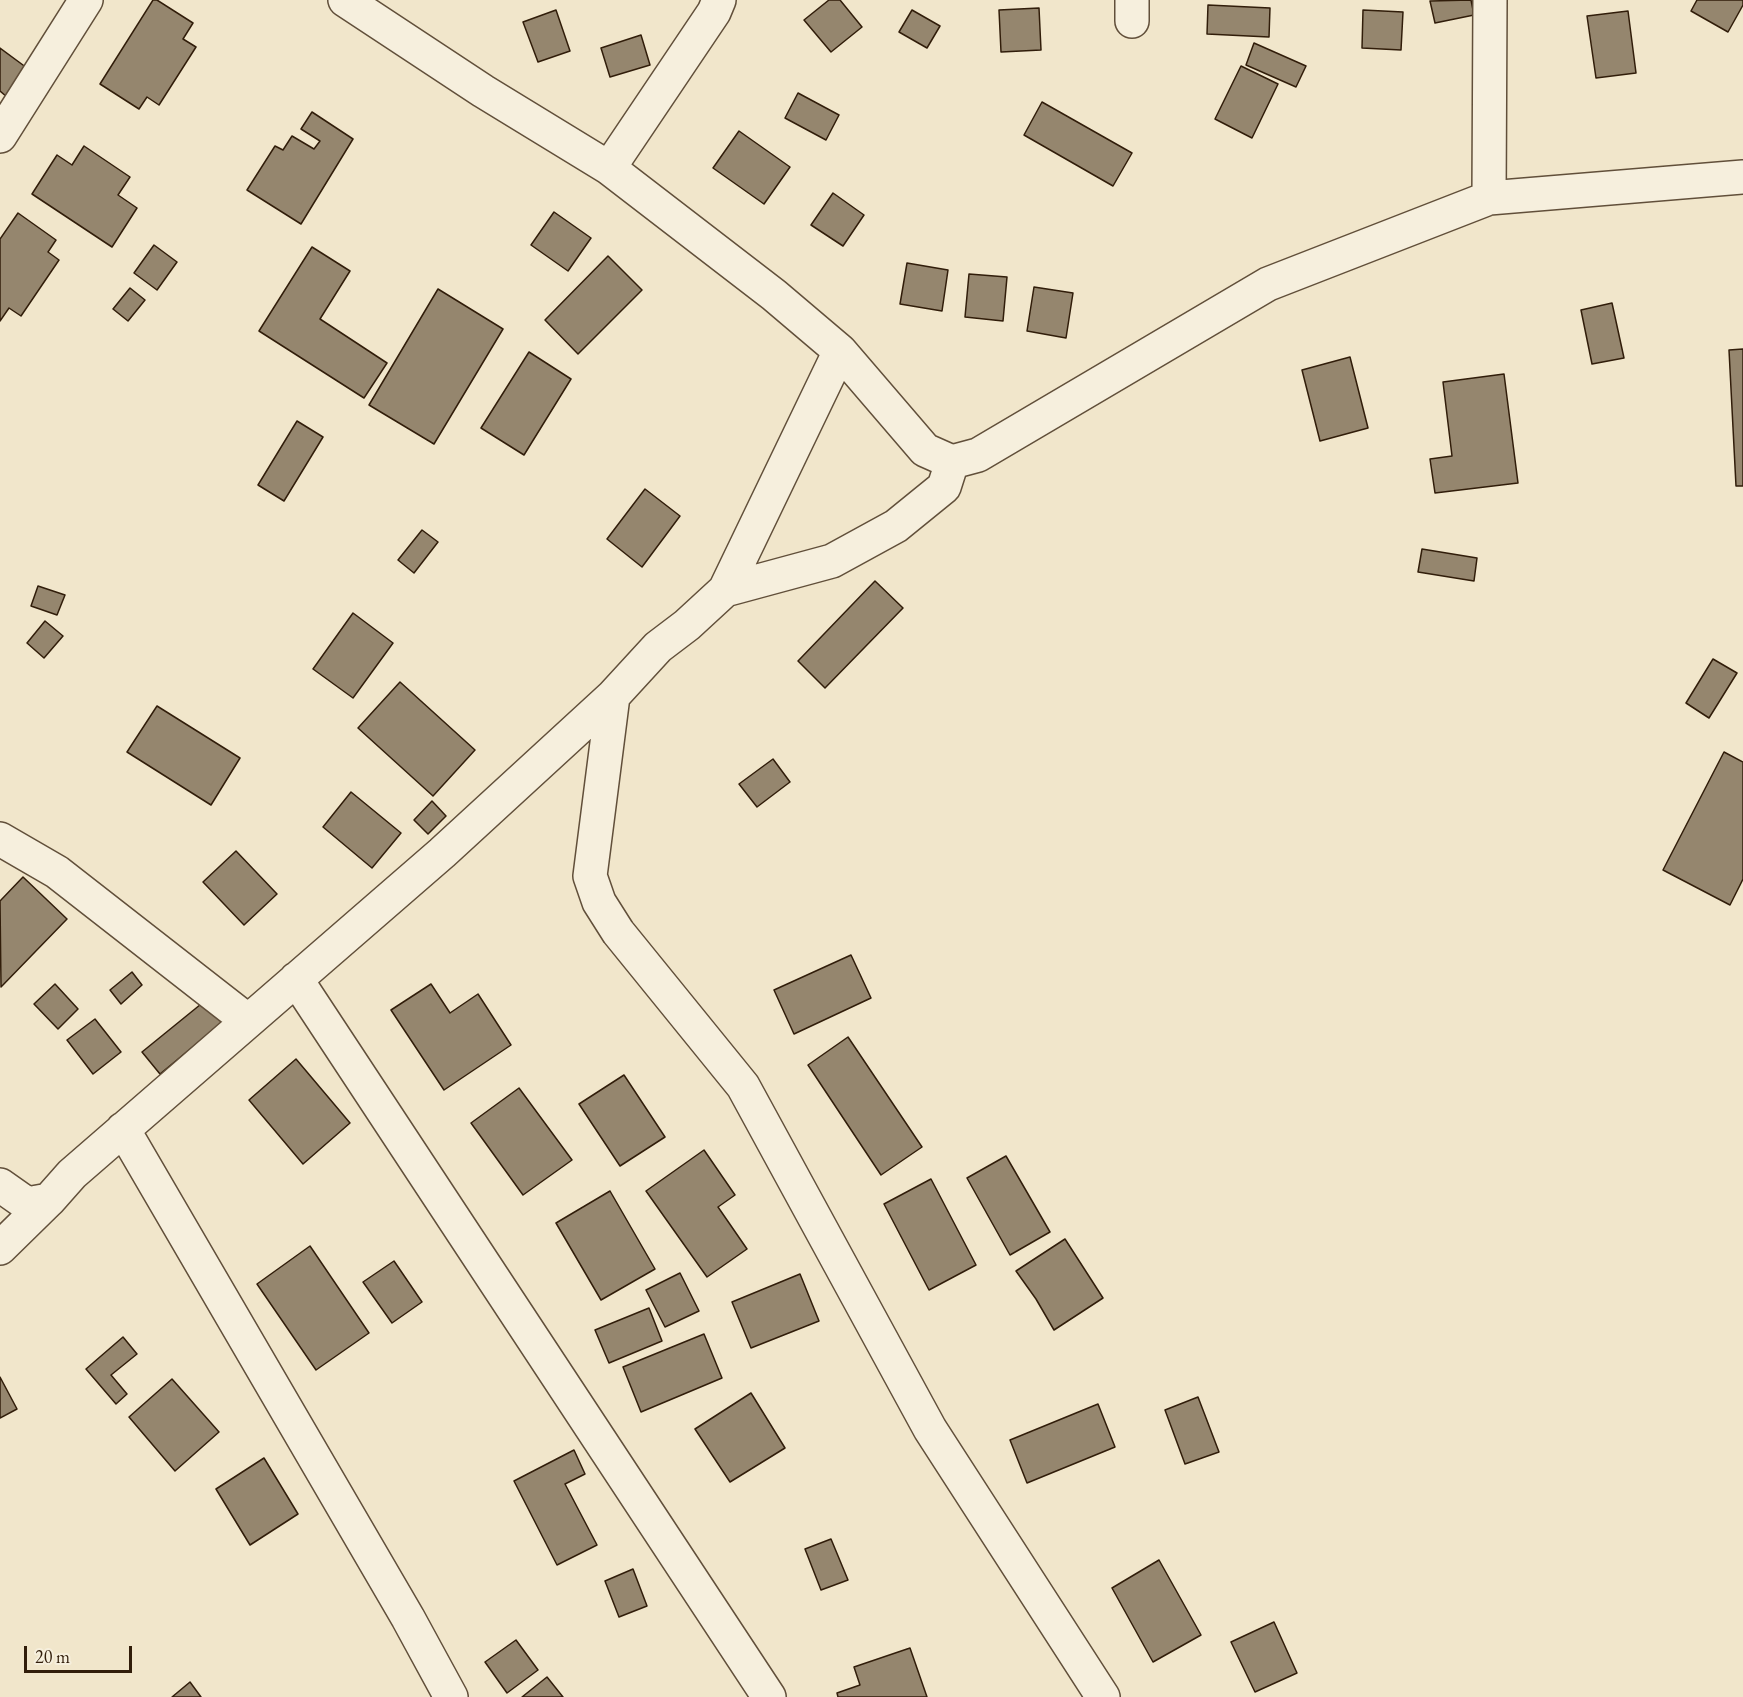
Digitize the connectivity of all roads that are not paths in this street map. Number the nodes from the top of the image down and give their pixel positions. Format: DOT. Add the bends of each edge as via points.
graph roads {
  1 [pos="86,0"];
  2 [pos="345,0"];
  3 [pos="719,0"];
  4 [pos="1490,0"];
  5 [pos="0,136"];
  6 [pos="609,168"];
  7 [pos="1743,177"];
  8 [pos="1489,198"];
  9 [pos="840,351"];
  10 [pos="952,462"];
  11 [pos="724,590"];
  12 [pos="614,696"];
  13 [pos="0,839"];
  14 [pos="296,979"];
  15 [pos="248,1021"];
  16 [pos="123,1129"];
  17 [pos="0,1185"];
  18 [pos="49,1200"];
  19 [pos="0,1248"];
  20 [pos="451,1697"];
  21 [pos="769,1697"];
  22 [pos="1103,1697"];
  1 -- 5 [label="street"];
  2 -- 6 [label="street"];
  3 -- 6 [label="street"];
  4 -- 8 [label="street"];
  6 -- 9 [label="street"];
  7 -- 8 [label="street"];
  8 -- 10 [label="street" via="1268,284 978,455"];
  9 -- 10 [label="street" via="925,450"];
  9 -- 11 [label="street"];
  10 -- 11 [label="street" via="944,487 896,526 832,561"];
  11 -- 12 [label="street" via="658,647"];
  12 -- 14 [label="street"];
  12 -- 22 [label="street" via="590,876 599,902 618,932 743,1086 930,1429"];
  13 -- 15 [label="street" via="57,872"];
  14 -- 15 [label="street"];
  14 -- 21 [label="street"];
  15 -- 16 [label="street"];
  16 -- 18 [label="street"];
  16 -- 20 [label="street"];
  17 -- 18 [label="street" via="27,1204"];
  18 -- 19 [label="street"];
}
